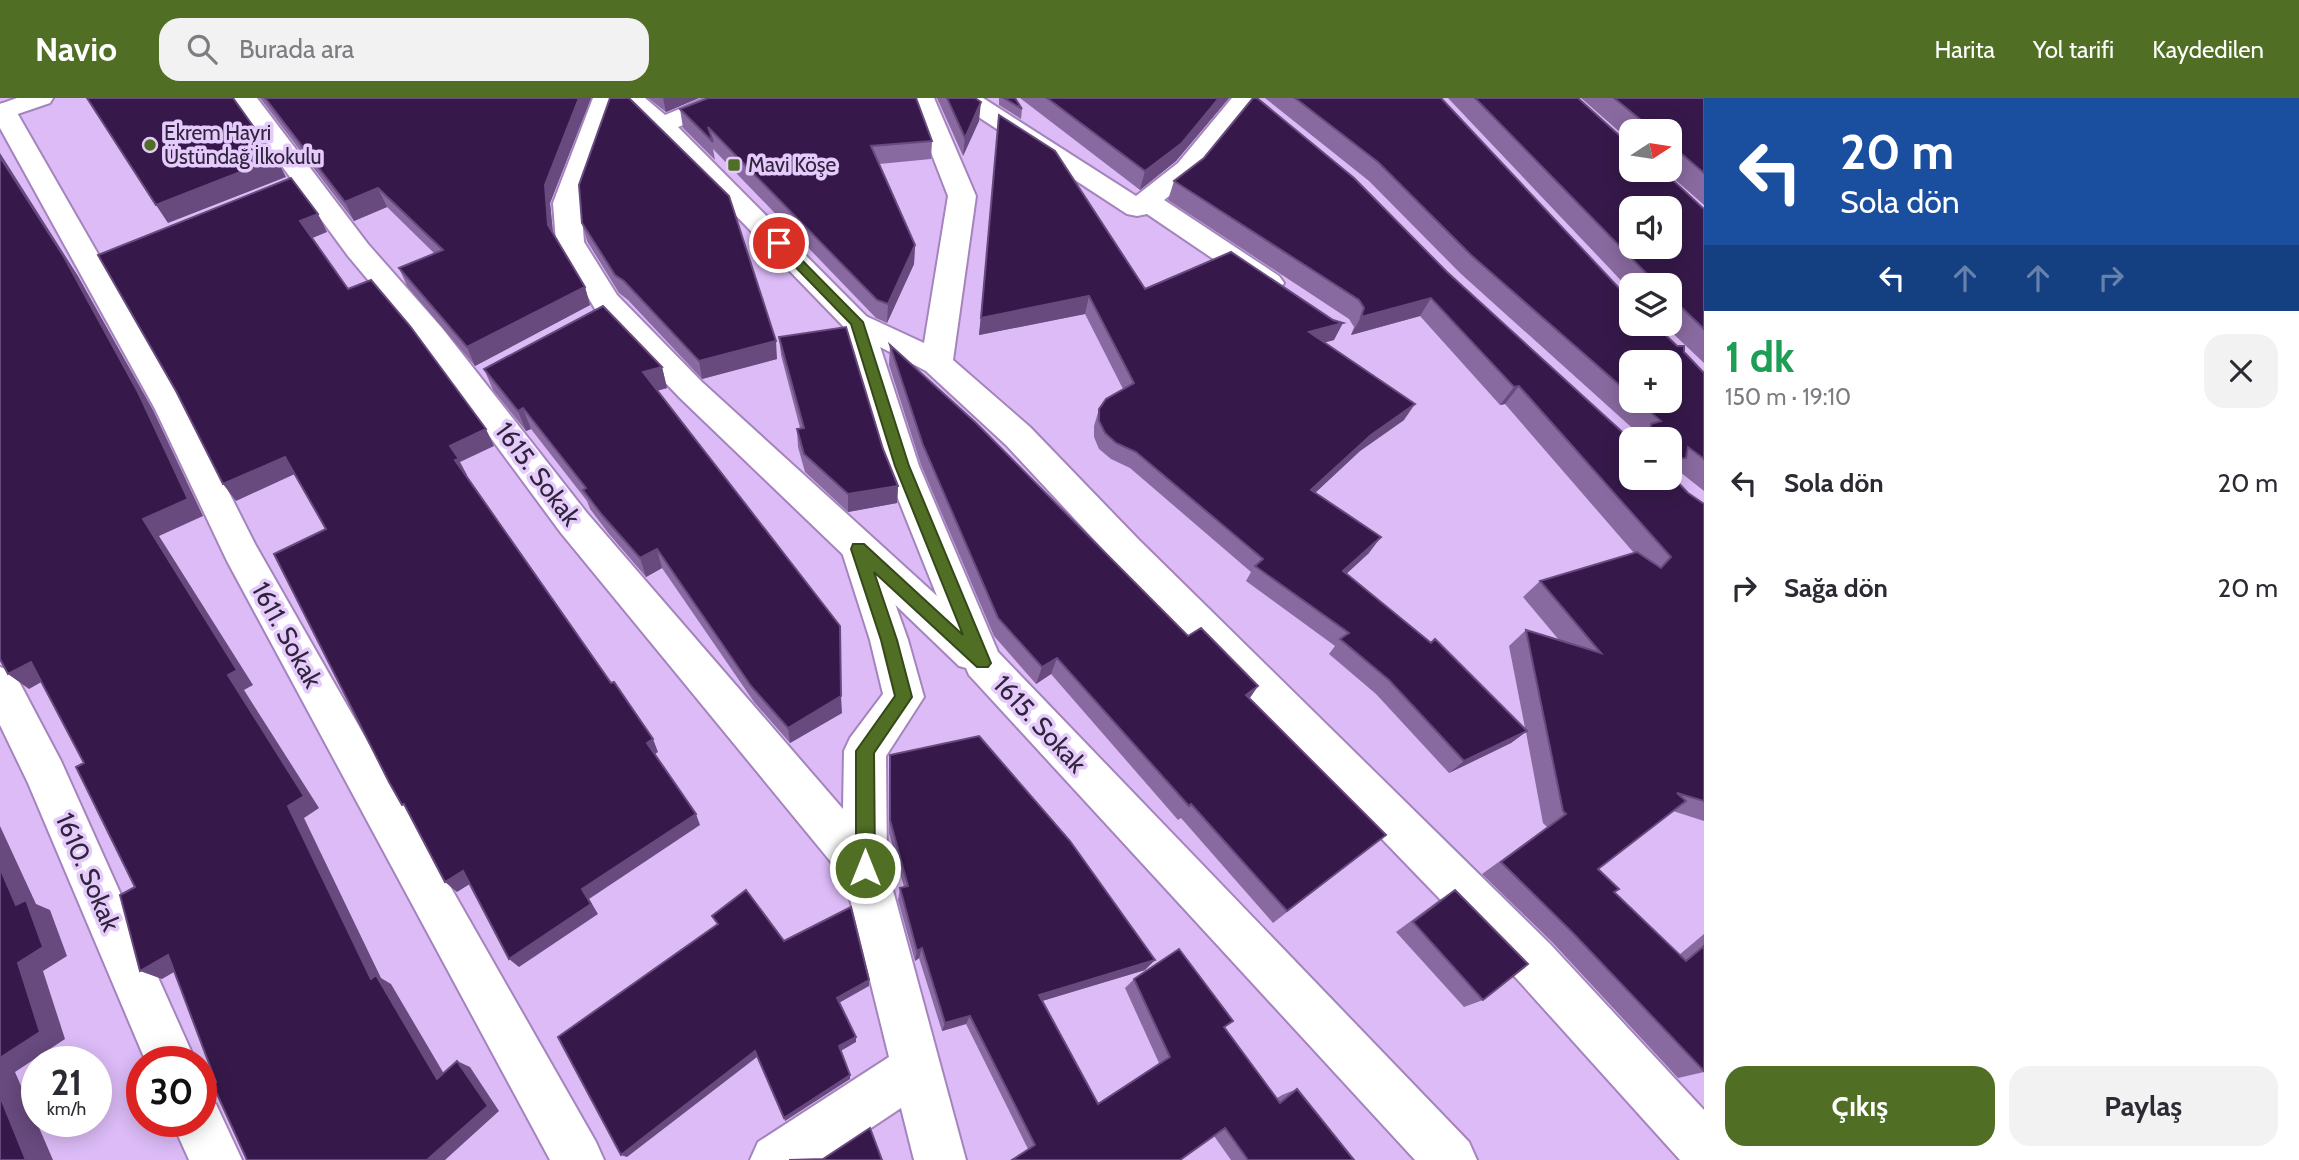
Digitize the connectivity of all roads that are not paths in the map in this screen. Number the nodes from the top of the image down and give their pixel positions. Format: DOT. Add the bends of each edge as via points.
graph roads {
  1 [pos="41,98"];
  2 [pos="244,98"];
  3 [pos="605,98"];
  4 [pos="630,98"];
  5 [pos="727,98"];
  6 [pos="922,98"];
  7 [pos="966,98"];
  8 [pos="1253,103"];
  9 [pos="1,110"];
  10 [pos="662,125"];
  11 [pos="1141,204"];
  12 [pos="1292,298"];
  13 [pos="857,322"];
  14 [pos="937,363"];
  15 [pos="859,549"];
  16 [pos="983,663"];
  17 [pos="0,684"];
  18 [pos="865,868"];
  19 [pos="163,1046"];
  20 [pos="916,1069"];
  21 [pos="205,1137"];
  22 [pos="1704,1148"];
  23 [pos="216,1160"];
  24 [pos="578,1160"];
  25 [pos="776,1160"];
  26 [pos="940,1160"];
  27 [pos="1451,1160"];
  1 -- 9 [label="street"];
  2 -- 18 [label="street, 1615. Sokak" via="296,185 482,378 574,523"];
  3 -- 15 [label="street" via="568,203 570,242 606,302 603,315 691,390"];
  4 -- 10 [label="street, 1615. Sokak"];
  5 -- 10 [label="street"];
  6 -- 14 [label="street" via="962,196"];
  7 -- 11 [label="street"];
  8 -- 11 [label="street" via="1186,169"];
  9 -- 24 [label="street, 1611. Sokak" via="104,262 240,551"];
  10 -- 13 [label="street, 1615. Sokak"];
  11 -- 12 [label="street"];
  13 -- 14 [label="street"];
  13 -- 16 [label="street, 1615. Sokak" via="902,466"];
  14 -- 22 [label="street" via="1018,436 1504,932"];
  15 -- 16 [label="street"];
  15 -- 18 [label="street" via="904,697 865,751"];
  16 -- 27 [label="street, 1615. Sokak"];
  17 -- 19 [label="street, 1610. Sokak" via="46,775"];
  18 -- 20 [label="street, 1615. Sokak"];
  20 -- 25 [label="street"];
  20 -- 26 [label="street, 1615. Sokak"];
  21 -- 23 [label="street"];
}
